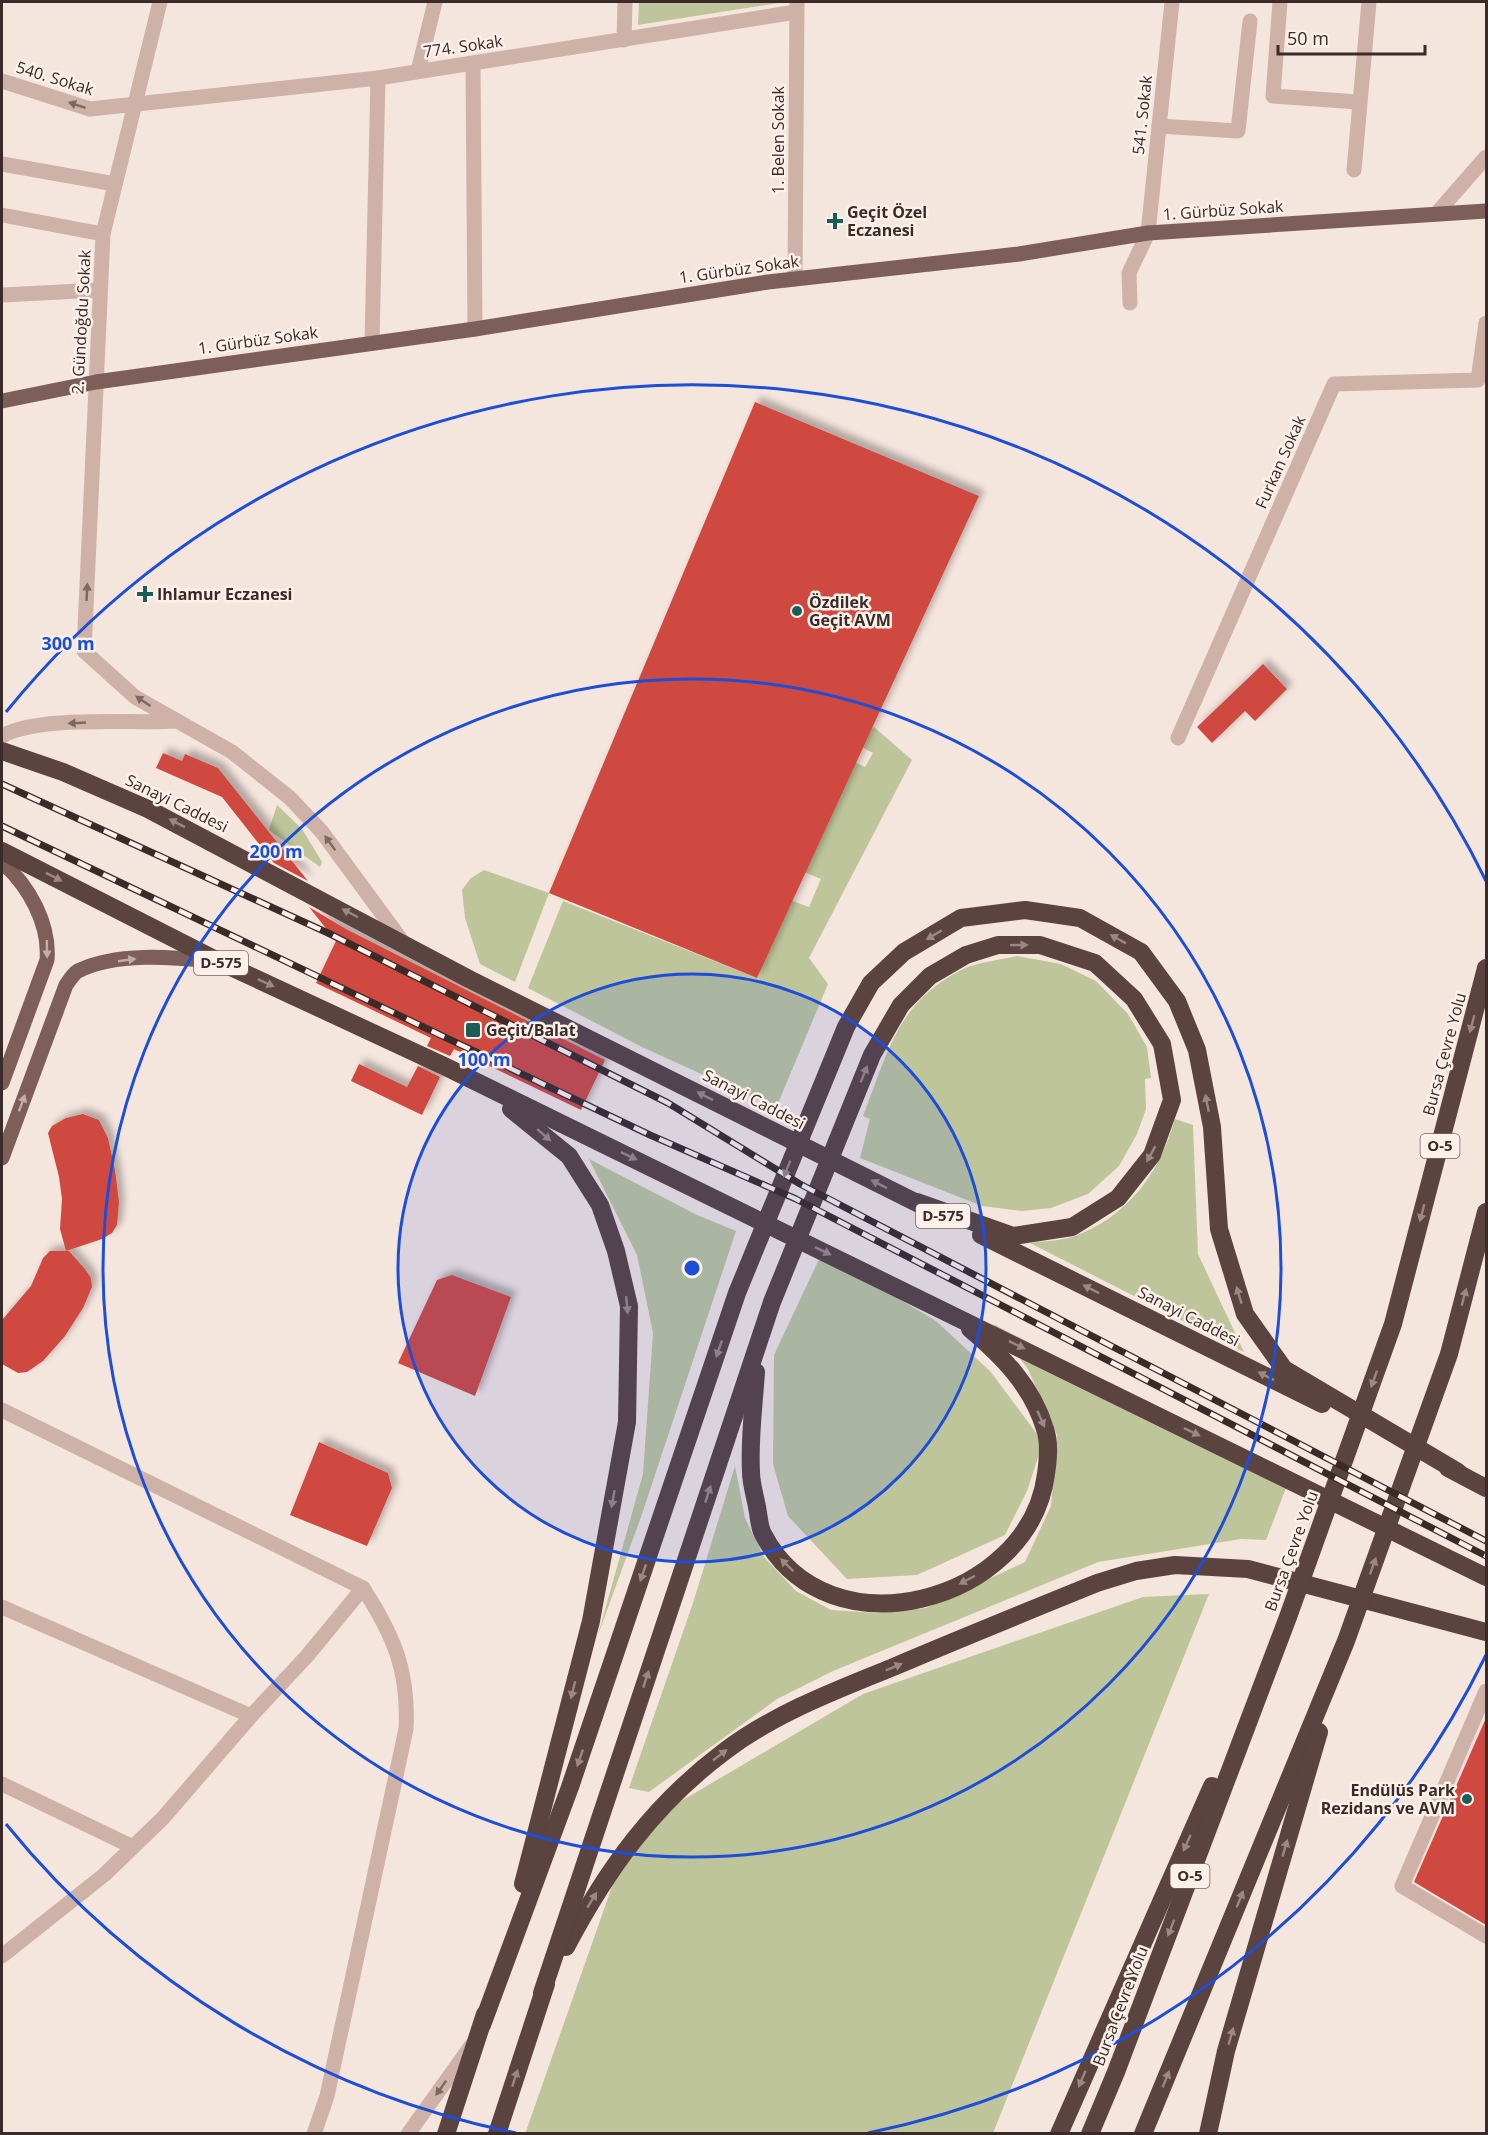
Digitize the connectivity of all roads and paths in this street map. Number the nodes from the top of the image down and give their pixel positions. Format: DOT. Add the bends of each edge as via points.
graph roads {
  1 [pos="160,2"];
  2 [pos="435,2"];
  3 [pos="625,2"];
  4 [pos="1172,2"];
  5 [pos="1280,2"];
  6 [pos="1369,2"];
  7 [pos="796,7"];
  8 [pos="1250,21"];
  9 [pos="624,40"];
  10 [pos="473,64"];
  11 [pos="418,71"];
  12 [pos="378,78"];
  13 [pos="2,81"];
  14 [pos="1358,102"];
  15 [pos="134,105"];
  16 [pos="1159,126"];
  17 [pos="1486,157"];
  18 [pos="2,164"];
  19 [pos="1354,170"];
  20 [pos="115,184"];
  21 [pos="1486,211"];
  22 [pos="1437,213"];
  23 [pos="2,215"];
  24 [pos="1148,233"];
  25 [pos="103,234"];
  26 [pos="795,279"];
  27 [pos="99,290"];
  28 [pos="2,295"];
  29 [pos="1130,303"];
  30 [pos="1486,323"];
  31 [pos="475,329"];
  32 [pos="372,342"];
  33 [pos="96,382"];
  34 [pos="2,401"];
  35 [pos="177,721"];
  36 [pos="2,736"];
  37 [pos="1178,738"];
  38 [pos="2,751"];
  39 [pos="2,851"];
  40 [pos="2,862"];
  41 [pos="402,941"];
  42 [pos="218,961"];
  43 [pos="1486,968"];
  44 [pos="444,1066"];
  45 [pos="2,1079"];
  46 [pos="2,1158"];
  47 [pos="917,1202"];
  48 [pos="1486,1212"];
  49 [pos="950,1312"];
  50 [pos="757,1348"];
  51 [pos="2,1410"];
  52 [pos="1458,1472"];
  53 [pos="1486,1488"];
  54 [pos="1486,1577"];
  55 [pos="363,1588"];
  56 [pos="2,1608"];
  57 [pos="1288,1617"];
  58 [pos="1486,1632"];
  59 [pos="1346,1641"];
  60 [pos="1486,1691"];
  61 [pos="251,1716"];
  62 [pos="2,1784"];
  63 [pos="133,1847"];
  64 [pos="1486,1936"];
  65 [pos="2,1956"];
  66 [pos="542,1993"];
  67 [pos="478,2033"];
  68 [pos="314,2133"];
  69 [pos="408,2133"];
  70 [pos="446,2133"];
  71 [pos="497,2133"];
  72 [pos="1059,2133"];
  73 [pos="1090,2133"];
  74 [pos="1143,2133"];
  75 [pos="1208,2133"];
  1 -- 15 [label="street, 2. Gündoğdu Sokak"];
  2 -- 11 [label="street"];
  3 -- 9 [label="street"];
  4 -- 16 [label="street, 541. Sokak"];
  5 -- 14 [label="street" via="1273,96"];
  6 -- 14 [label="street"];
  7 -- 9 [label="street, 774. Sokak"];
  7 -- 26 [label="street, 1. Belen Sokak"];
  8 -- 16 [label="street" via="1238,131"];
  9 -- 10 [label="street, 774. Sokak"];
  10 -- 11 [label="street, 774. Sokak"];
  10 -- 31 [label="street"];
  11 -- 12 [label="street, 774. Sokak"];
  12 -- 15 [label="street, 774. Sokak"];
  12 -- 32 [label="street"];
  15 -- 13 [label="street, 540. Sokak, one-way" via="90,109"];
  14 -- 19 [label="street"];
  15 -- 20 [label="street, 2. Gündoğdu Sokak"];
  16 -- 24 [label="street, 541. Sokak"];
  17 -- 22 [label="street"];
  18 -- 20 [label="street"];
  20 -- 25 [label="street, 2. Gündoğdu Sokak"];
  21 -- 22 [label="main road, 1. Gürbüz Sokak"];
  22 -- 24 [label="main road, 1. Gürbüz Sokak"];
  23 -- 25 [label="street"];
  24 -- 26 [label="main road, 1. Gürbüz Sokak" via="1019,254"];
  24 -- 29 [label="street, 541. Sokak" via="1129,273"];
  25 -- 27 [label="street, 2. Gündoğdu Sokak"];
  26 -- 31 [label="main road, 1. Gürbüz Sokak"];
  27 -- 28 [label="street"];
  27 -- 33 [label="street, 2. Gündoğdu Sokak"];
  30 -- 37 [label="street, Furkan Sokak" via="1478,380 1334,384"];
  31 -- 32 [label="main road, 1. Gürbüz Sokak"];
  32 -- 33 [label="main road, 1. Gürbüz Sokak"];
  33 -- 34 [label="main road, 1. Gürbüz Sokak"];
  35 -- 33 [label="street, 2. Gündoğdu Sokak, one-way" via="135,697 84,651"];
  35 -- 36 [label="street, one-way" via="61,724 10,731"];
  41 -- 35 [label="street, one-way" via="322,832 290,798 232,752"];
  41 -- 38 [label="highway, Sanayi Caddesi / D-575, one-way" via="148,809 63,772"];
  39 -- 42 [label="highway, D-575, one-way"];
  40 -- 45 [label="main road, one-way" via="16,875 40,915 48,942 47,960"];
  47 -- 41 [label="highway, Sanayi Caddesi / D-575, one-way" via="469,979"];
  42 -- 44 [label="highway, D-575, one-way"];
  46 -- 42 [label="main road, one-way" via="66,985 77,972 158,956"];
  43 -- 57 [label="highway, Bursa Çevre Yolu / O-5, one-way" via="1393,1324"];
  44 -- 49 [label="highway, D-575, one-way"];
  44 -- 67 [label="highway, one-way" via="525,1117 569,1156 600,1205 629,1306 627,1422 591,1621 514,1920"];
  50 -- 47 [label="highway, one-way" via="872,1055 901,1005 930,976 966,955 998,945 1040,945 1095,963 1134,999 1162,1044 1172,1100 1152,1155 1118,1198 1072,1227 1013,1236"];
  52 -- 47 [label="highway, Sanayi Caddesi / D-575, one-way"];
  59 -- 48 [label="highway, one-way" via="1449,1354"];
  49 -- 50 [label="highway, one-way" via="1007,1361 1030,1394 1046,1431 1048,1460 1044,1491 1031,1522 1012,1550 971,1579 925,1599 885,1605 848,1602 799,1576 762,1533 751,1472"];
  49 -- 54 [label="highway, D-575, one-way"];
  66 -- 50 [label="highway, one-way"];
  51 -- 55 [label="street"];
  52 -- 53 [label="highway, Sanayi Caddesi / D-575"];
  52 -- 67 [label="highway, one-way" via="1284,1369 1245,1314 1219,1229 1212,1127 1197,1050 1177,1001 1142,952 1080,918 1025,910 962,918 904,952 871,983 846,1027 737,1293 570,1787"];
  55 -- 61 [label="street"];
  55 -- 68 [label="street" via="396,1646 405,1685 406,1729 327,2097"];
  56 -- 61 [label="street"];
  57 -- 72 [label="highway, one-way"];
  57 -- 73 [label="highway, Bursa Çevre Yolu / O-5, one-way"];
  66 -- 58 [label="highway, one-way" via="589,1903 619,1857 688,1781 726,1750 789,1712 1097,1584 1136,1571 1175,1565 1248,1569"];
  74 -- 59 [label="highway, one-way"];
  75 -- 59 [label="highway, one-way" via="1226,2051"];
  60 -- 64 [label="street" via="1402,1886"];
  61 -- 63 [label="street"];
  62 -- 63 [label="street"];
  63 -- 65 [label="street"];
  71 -- 66 [label="highway, one-way"];
  67 -- 69 [label="street, one-way"];
  67 -- 70 [label="highway"];
}
